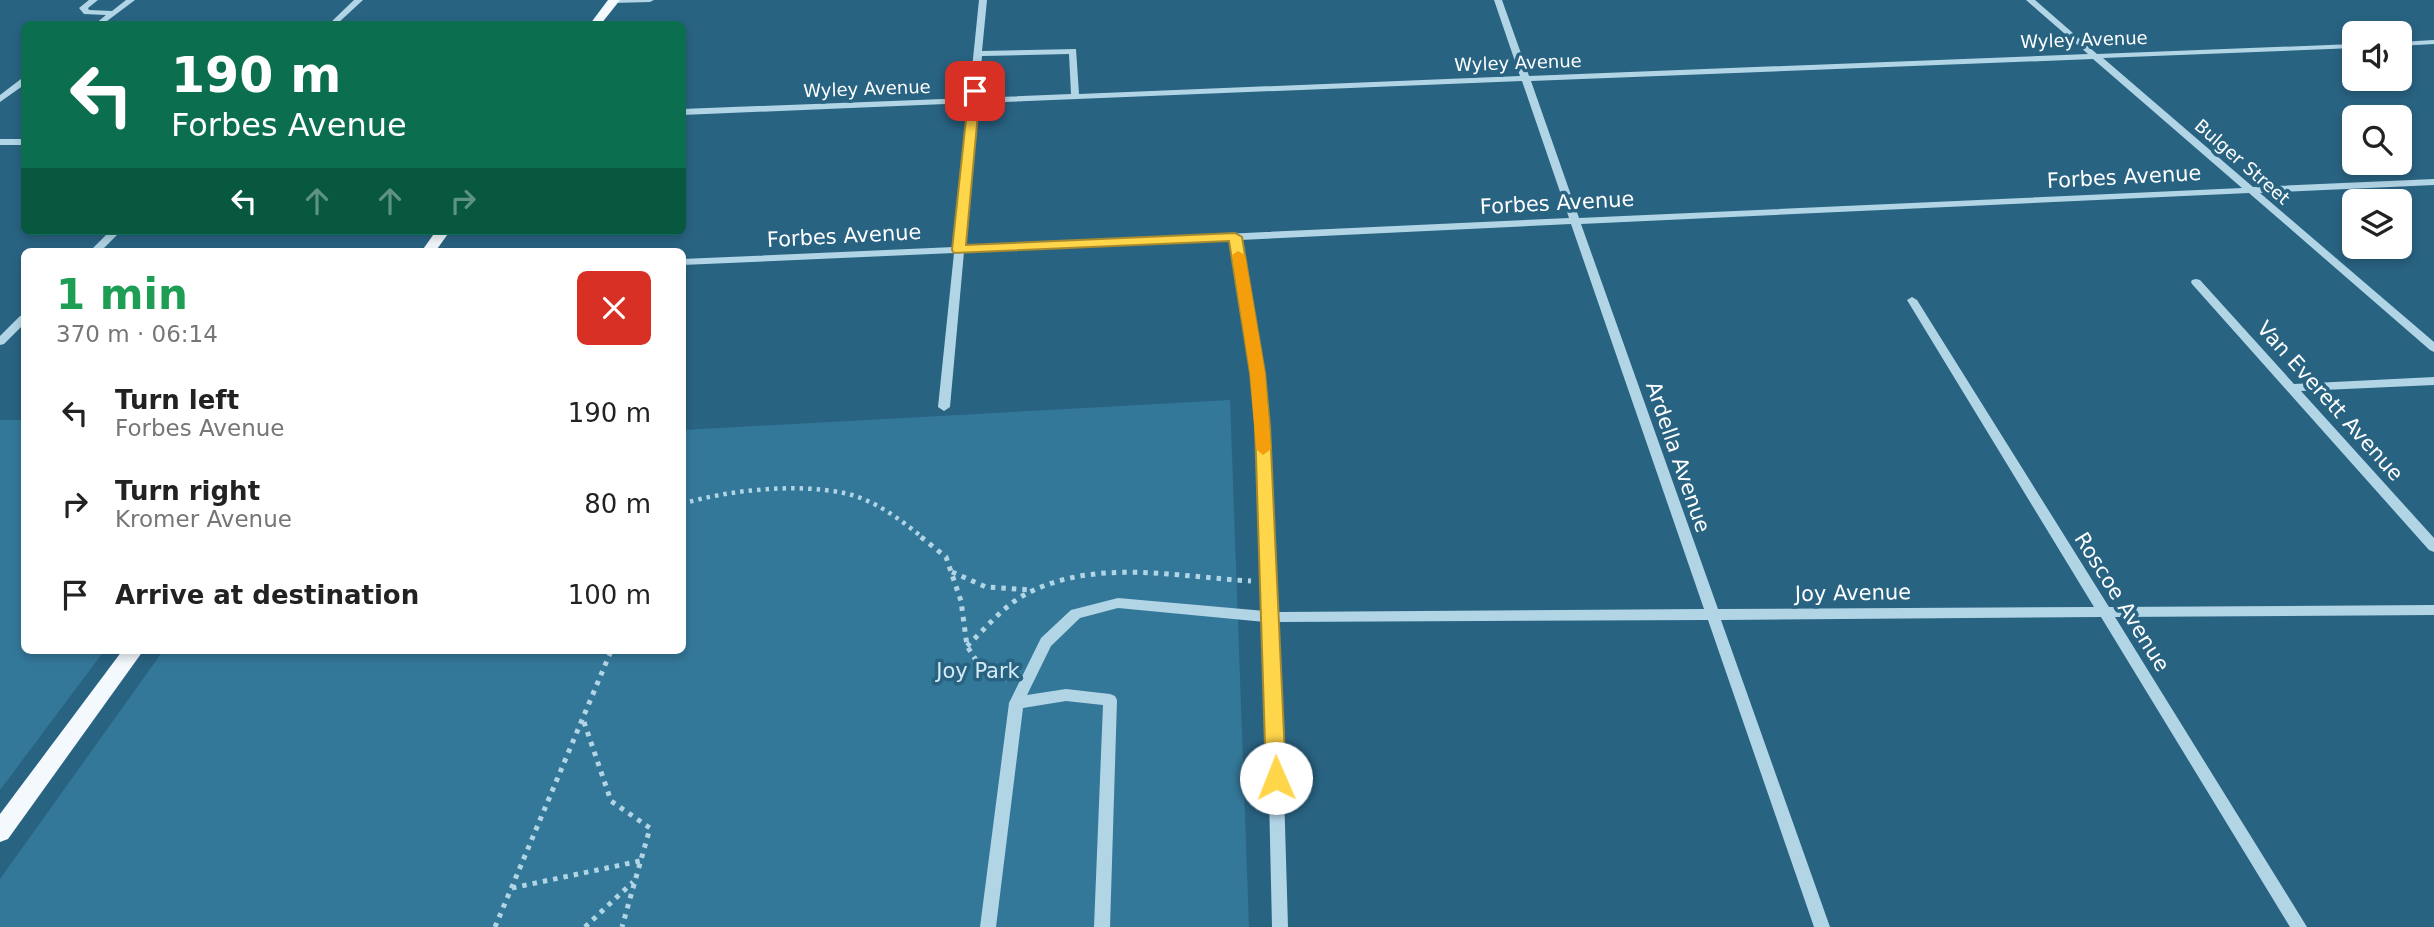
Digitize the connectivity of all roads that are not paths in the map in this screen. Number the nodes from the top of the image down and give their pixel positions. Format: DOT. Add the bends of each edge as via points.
graph roads {
  1 [pos="94,0"];
  2 [pos="131,0"];
  3 [pos="359,0"];
  4 [pos="650,0"];
  5 [pos="983,0"];
  6 [pos="1498,0"];
  7 [pos="2030,0"];
  8 [pos="613,1"];
  9 [pos="114,13"];
  10 [pos="103,21"];
  11 [pos="336,21"];
  12 [pos="597,21"];
  13 [pos="2434,42"];
  14 [pos="2412,43"];
  15 [pos="2424,43"];
  16 [pos="2342,46"];
  17 [pos="2434,49"];
  18 [pos="978,54"];
  19 [pos="2095,56"];
  20 [pos="1525,78"];
  21 [pos="21,83"];
  22 [pos="1075,96"];
  23 [pos="0,99"];
  24 [pos="974,100"];
  25 [pos="686,112"];
  26 [pos="0,142"];
  27 [pos="21,142"];
  28 [pos="2434,182"];
  29 [pos="2250,190"];
  30 [pos="1576,221"];
  31 [pos="112,235"];
  32 [pos="1235,237"];
  33 [pos="98,248"];
  34 [pos="959,250"];
  35 [pos="686,262"];
  36 [pos="2196,282"];
  37 [pos="1912,300"];
  38 [pos="21,321"];
  39 [pos="0,342"];
  40 [pos="2434,348"];
  41 [pos="2434,381"];
  42 [pos="2294,388"];
  43 [pos="944,407"];
  44 [pos="2434,547"];
  45 [pos="2434,610"];
  46 [pos="2104,612"];
  47 [pos="1712,616"];
  48 [pos="1272,617"];
  49 [pos="131,654"];
  50 [pos="1019,696"];
  51 [pos="0,832"];
  52 [pos="988,927"];
  53 [pos="1102,927"];
  54 [pos="1280,927"];
  55 [pos="1822,927"];
  56 [pos="2299,927"];
  1 -- 9 [label="street" via="83,8 87,12"];
  2 -- 9 [label="street"];
  3 -- 11 [label="street"];
  4 -- 8 [label="street"];
  5 -- 18 [label="street"];
  6 -- 20 [label="street, Ardella Avenue"];
  7 -- 19 [label="street, Bulger Street"];
  8 -- 12 [label="main road"];
  9 -- 10 [label="street"];
  13 -- 15 [label="street"];
  14 -- 15 [label="street"];
  15 -- 17 [label="street"];
  16 -- 19 [label="street, Wyley Avenue"];
  18 -- 22 [label="street" via="1073,51"];
  18 -- 24 [label="street"];
  19 -- 20 [label="street, Wyley Avenue"];
  19 -- 29 [label="street, Bulger Street"];
  20 -- 22 [label="street, Wyley Avenue"];
  20 -- 30 [label="street, Ardella Avenue"];
  21 -- 23 [label="street"];
  22 -- 24 [label="street, Wyley Avenue"];
  24 -- 25 [label="street, Wyley Avenue"];
  24 -- 34 [label="street"];
  26 -- 27 [label="street"];
  28 -- 29 [label="street, Forbes Avenue"];
  29 -- 30 [label="street, Forbes Avenue"];
  29 -- 40 [label="street, Bulger Street"];
  30 -- 32 [label="street, Forbes Avenue"];
  30 -- 47 [label="street, Ardella Avenue"];
  31 -- 33 [label="street"];
  32 -- 34 [label="street, Forbes Avenue"];
  32 -- 48 [label="street" via="1258,373"];
  34 -- 35 [label="street, Forbes Avenue"];
  34 -- 43 [label="street"];
  36 -- 42 [label="street, Van Everett Avenue"];
  37 -- 46 [label="street, Roscoe Avenue"];
  38 -- 39 [label="street"];
  41 -- 42 [label="street"];
  42 -- 44 [label="street, Van Everett Avenue"];
  45 -- 46 [label="street, Joy Avenue"];
  46 -- 47 [label="street, Joy Avenue"];
  46 -- 56 [label="street, Roscoe Avenue"];
  47 -- 48 [label="street, Joy Avenue"];
  47 -- 55 [label="street, Ardella Avenue"];
  48 -- 50 [label="street, Joy Avenue" via="1118,603 1076,614 1046,642"];
  48 -- 54 [label="street"];
  49 -- 51 [label="main road"];
  50 -- 52 [label="street, Joy Avenue"];
  50 -- 53 [label="street" via="1110,700"];
}
